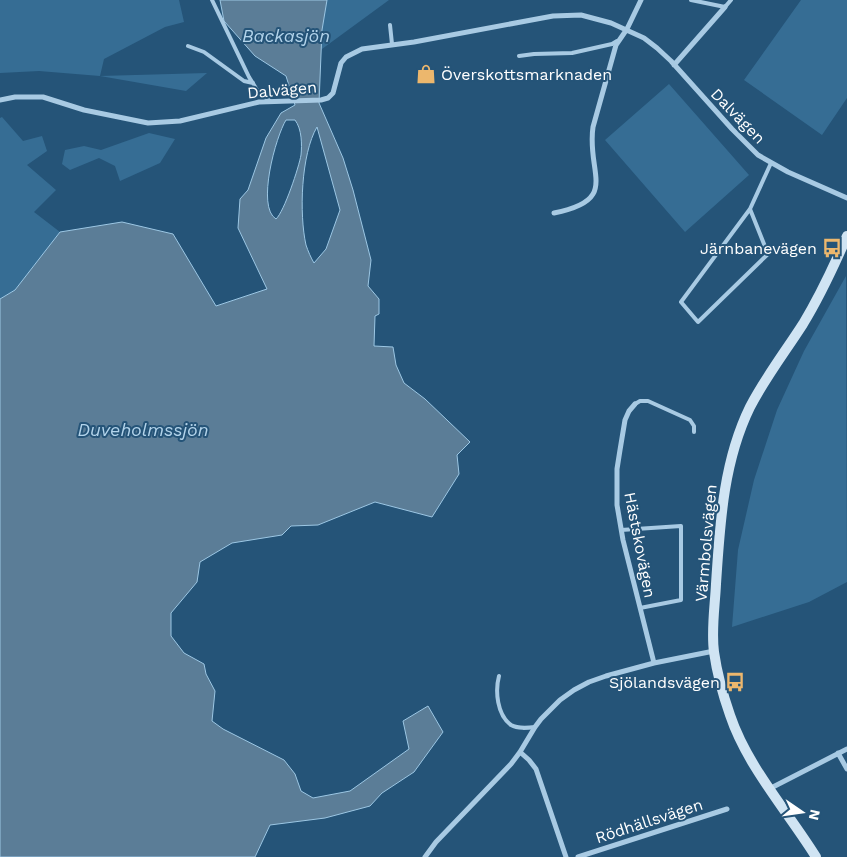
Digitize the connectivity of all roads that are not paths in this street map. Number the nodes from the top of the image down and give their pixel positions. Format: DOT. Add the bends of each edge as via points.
graph roads {
  1 [pos="212,0"];
  2 [pos="641,0"];
  3 [pos="691,0"];
  4 [pos="731,0"];
  5 [pos="724,7"];
  6 [pos="390,25"];
  7 [pos="627,29"];
  8 [pos="619,40"];
  9 [pos="392,44"];
  10 [pos="188,46"];
  11 [pos="519,56"];
  12 [pos="674,65"];
  13 [pos="253,83"];
  14 [pos="0,100"];
  15 [pos="270,101"];
  16 [pos="770,163"];
  17 [pos="847,198"];
  18 [pos="750,209"];
  19 [pos="554,213"];
  20 [pos="847,236"];
  21 [pos="635,404"];
  22 [pos="694,432"];
  23 [pos="621,530"];
  24 [pos="639,608"];
  25 [pos="714,651"];
  26 [pos="654,663"];
  27 [pos="498,676"];
  28 [pos="535,727"];
  29 [pos="847,749"];
  30 [pos="520,752"];
  31 [pos="838,753"];
  32 [pos="847,769"];
  33 [pos="769,789"];
  34 [pos="727,809"];
  35 [pos="426,857"];
  36 [pos="566,857"];
  37 [pos="578,857"];
  38 [pos="816,857"];
  1 -- 13 [label="lane"];
  2 -- 7 [label="street"];
  3 -- 5 [label="lane"];
  4 -- 5 [label="lane"];
  5 -- 12 [label="street"];
  6 -- 9 [label="lane"];
  7 -- 8 [label="street"];
  7 -- 9 [label="street, Dalvägen" via="598,19 566,15"];
  7 -- 12 [label="street, Dalvägen" via="644,38"];
  8 -- 11 [label="lane" via="572,53"];
  8 -- 19 [label="street" via="592,133 596,177 594,194 582,205"];
  9 -- 15 [label="street, Dalvägen" via="362,49 346,58 341,64 333,93 328,98"];
  10 -- 13 [label="lane" via="204,52 244,82"];
  12 -- 16 [label="street, Dalvägen" via="747,145"];
  13 -- 15 [label="lane"];
  14 -- 15 [label="street, Dalvägen" via="43,97 84,110 148,122 180,120"];
  16 -- 17 [label="street, Dalvägen"];
  16 -- 18 [label="lane"];
  18 -- 18 [label="lane" via="768,254 698,322 681,302"];
  20 -- 25 [label="street, Värmbolsvägen" via="833,270 750,407 732,455 720,530"];
  21 -- 22 [label="lane" via="648,400 690,420"];
  21 -- 23 [label="street, Hästskovägen" via="626,420 617,469"];
  23 -- 24 [label="street, Hästskovägen"];
  23 -- 24 [label="lane" via="681,526 681,600"];
  24 -- 26 [label="street, Hästskovägen"];
  25 -- 26 [label="street"];
  25 -- 33 [label="street, Värmbolsvägen" via="730,716"];
  26 -- 28 [label="street" via="598,679 574,690"];
  27 -- 28 [label="lane" via="496,694 505,719 512,726"];
  28 -- 30 [label="street"];
  29 -- 31 [label="street"];
  30 -- 35 [label="street" via="436,842"];
  30 -- 36 [label="street" via="536,769"];
  31 -- 32 [label="street"];
  31 -- 33 [label="street"];
  33 -- 38 [label="street, Värmbolsvägen"];
  34 -- 37 [label="street, Rödhällsvägen"];
}
